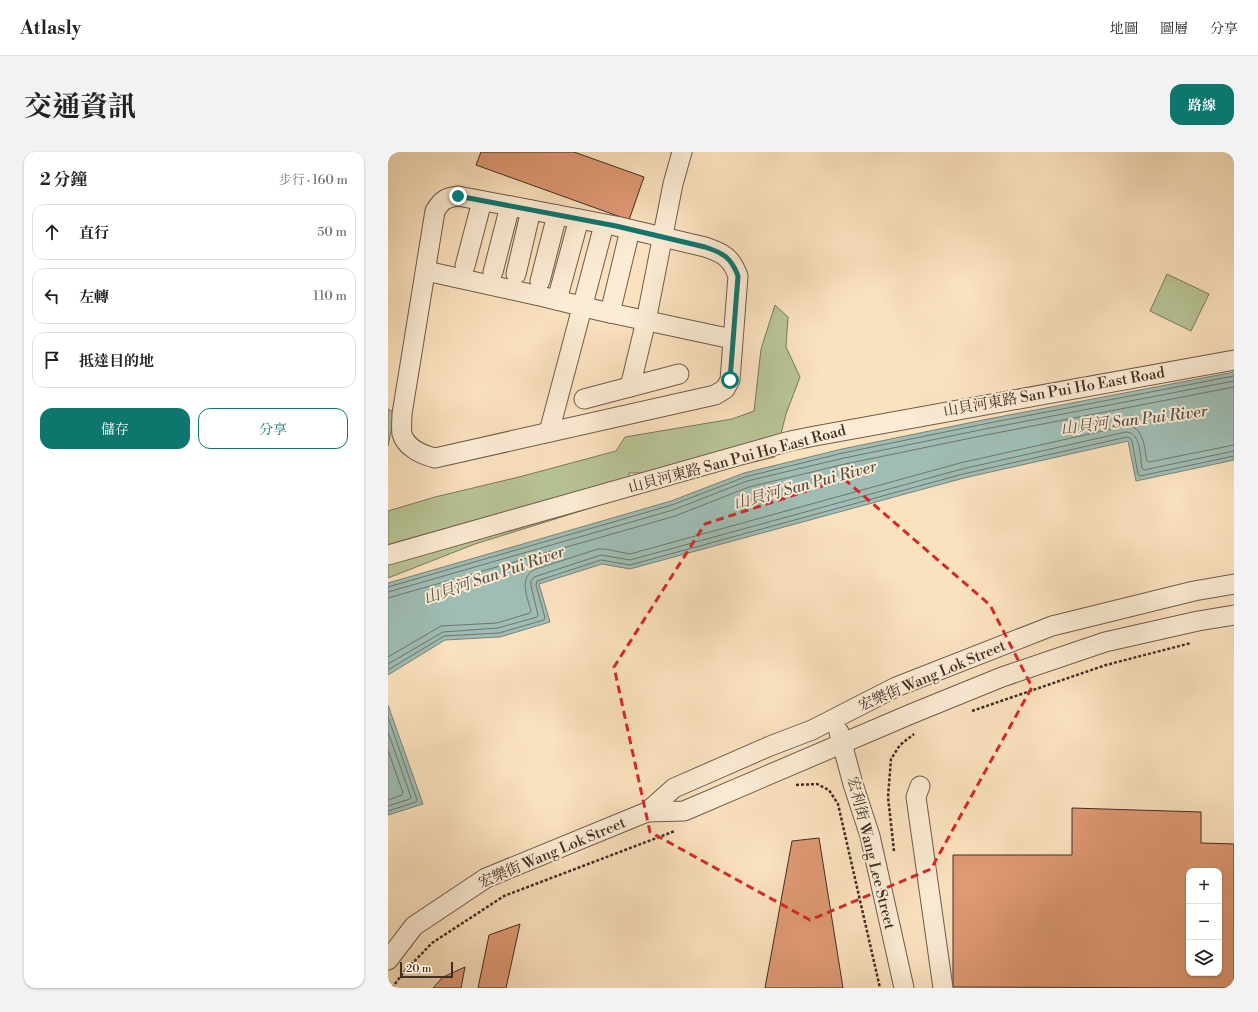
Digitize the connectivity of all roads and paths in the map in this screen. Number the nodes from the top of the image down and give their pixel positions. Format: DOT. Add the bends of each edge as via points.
graph roads {
  1 [pos="680,159"];
  2 [pos="482,201"];
  3 [pos="510,206"];
  4 [pos="531,210"];
  5 [pos="557,215"];
  6 [pos="579,219"];
  7 [pos="604,225"];
  8 [pos="630,230"];
  9 [pos="663,238"];
  10 [pos="426,271"];
  11 [pos="462,272"];
  12 [pos="492,272"];
  13 [pos="516,274"];
  14 [pos="547,293"];
  15 [pos="582,306"];
  16 [pos="610,313"];
  17 [pos="646,321"];
  18 [pos="732,339"];
  19 [pos="1234,360"];
  20 [pos="679,374"];
  21 [pos="630,387"];
  22 [pos="584,399"];
  23 [pos="549,432"];
  24 [pos="388,555"];
  25 [pos="1234,584"];
  26 [pos="1234,615"];
  27 [pos="1196,642"];
  28 [pos="967,712"];
  29 [pos="836,718"];
  30 [pos="920,731"];
  31 [pos="842,744"];
  32 [pos="920,786"];
  33 [pos="791,787"];
  34 [pos="647,812"];
  35 [pos="680,829"];
  36 [pos="894,852"];
  37 [pos="388,960"];
  38 [pos="392,988"];
  39 [pos="880,988"];
  40 [pos="904,988"];
  41 [pos="942,988"];
  1 -- 9 [label="street"];
  2 -- 3 [label="street"];
  2 -- 10 [label="street" via="458,196 441,201 435,211"];
  2 -- 11 [label="street"];
  3 -- 4 [label="street"];
  3 -- 12 [label="street"];
  4 -- 5 [label="street"];
  4 -- 13 [label="street"];
  5 -- 6 [label="street"];
  5 -- 14 [label="street"];
  6 -- 7 [label="street"];
  6 -- 14 [label="street"];
  7 -- 8 [label="street"];
  7 -- 15 [label="street"];
  8 -- 9 [label="street"];
  8 -- 16 [label="street"];
  9 -- 17 [label="street"];
  9 -- 18 [label="street" via="719,252 735,267 738,276"];
  10 -- 11 [label="street"];
  10 -- 23 [label="street" via="402,414 402,434 410,446 424,455 435,458"];
  11 -- 14 [label="street"];
  14 -- 15 [label="street"];
  15 -- 16 [label="street"];
  15 -- 23 [label="street"];
  16 -- 17 [label="street"];
  17 -- 18 [label="street"];
  17 -- 21 [label="street"];
  18 -- 23 [label="street" via="730,380 725,389 715,395"];
  19 -- 24 [label="street, 山貝河東路 San Pui Ho East Road" via="809,437"];
  20 -- 21 [label="street"];
  21 -- 22 [label="street"];
  25 -- 29 [label="street, 宏樂街 Wang Lok Street" via="1194,591 1052,626 896,687"];
  26 -- 31 [label="street, 宏樂街 Wang Lok Street" via="1105,642 1002,677"];
  27 -- 28 [label="path" via="1106,666"];
  29 -- 31 [label="street, 宏利街 Wang Lee Street"];
  29 -- 34 [label="street, 宏樂街 Wang Lok Street" via="674,788"];
  30 -- 36 [label="path" via="900,745 891,759 888,797"];
  31 -- 34 [label="street, 宏樂街 Wang Lok Street" via="684,811"];
  31 -- 40 [label="street, 宏利街 Wang Lee Street" via="870,836"];
  32 -- 41 [label="street" via="916,797"];
  33 -- 39 [label="path" via="798,784 817,784 829,790 838,804"];
  34 -- 37 [label="street, 宏樂街 Wang Lok Street" via="486,878 414,926"];
  35 -- 38 [label="path" via="504,896 432,943"];
}
